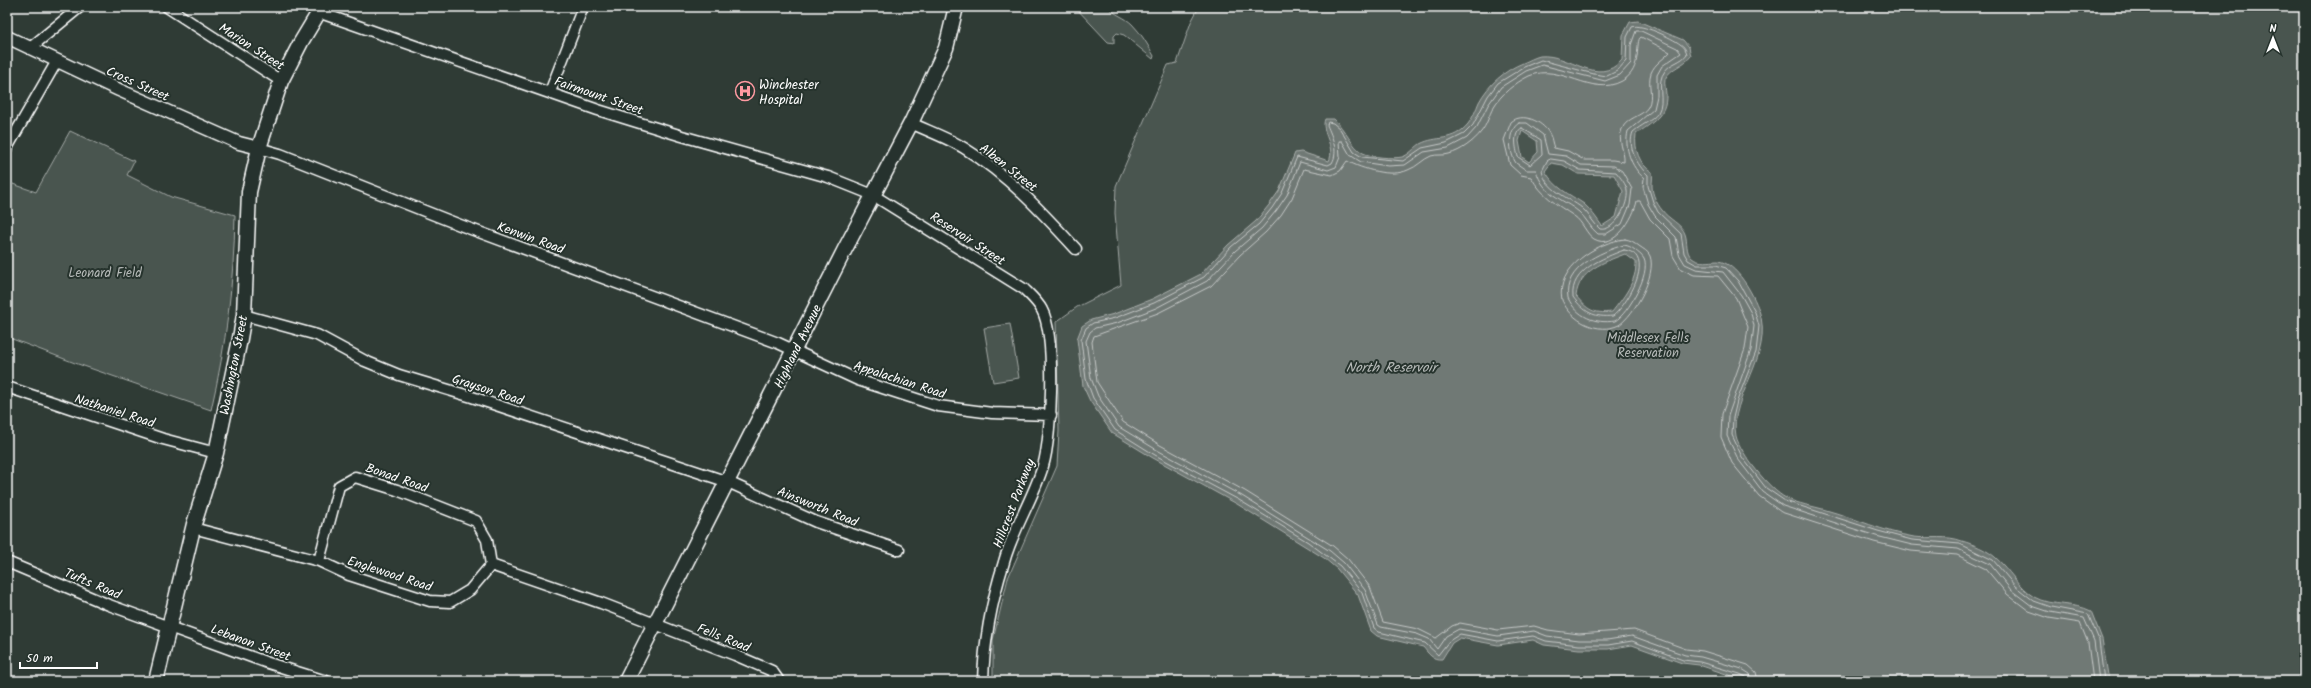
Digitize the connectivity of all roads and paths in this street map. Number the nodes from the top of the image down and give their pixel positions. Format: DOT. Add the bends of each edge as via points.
graph roads {
  1 [pos="80,7"];
  2 [pos="167,7"];
  3 [pos="583,7"];
  4 [pos="956,7"];
  5 [pos="320,10"];
  6 [pos="7,37"];
  7 [pos="30,48"];
  8 [pos="57,61"];
  9 [pos="281,81"];
  10 [pos="550,92"];
  11 [pos="911,123"];
  12 [pos="7,148"];
  13 [pos="259,148"];
  14 [pos="873,195"];
  15 [pos="1076,249"];
  16 [pos="1042,310"];
  17 [pos="244,315"];
  18 [pos="794,351"];
  19 [pos="7,387"];
  20 [pos="1051,415"];
  21 [pos="216,453"];
  22 [pos="728,482"];
  23 [pos="193,528"];
  24 [pos="899,550"];
  25 [pos="319,561"];
  26 [pos="7,562"];
  27 [pos="491,565"];
  28 [pos="655,624"];
  29 [pos="169,626"];
  30 [pos="156,681"];
  31 [pos="326,681"];
  32 [pos="626,681"];
  33 [pos="779,681"];
  34 [pos="983,681"];
  1 -- 7 [label="street"];
  2 -- 9 [label="street, Marion Street"];
  3 -- 10 [label="street"];
  4 -- 11 [label="main road, Highland Avenue" via="946,48"];
  5 -- 9 [label="main road, Washington Street"];
  5 -- 10 [label="street, Fairmount Street"];
  6 -- 7 [label="street, Cross Street"];
  7 -- 8 [label="street, Cross Street"];
  8 -- 12 [label="street"];
  8 -- 13 [label="street, Cross Street" via="240,143"];
  9 -- 13 [label="main road, Washington Street"];
  10 -- 14 [label="street, Fairmount Street" via="682,136 828,177"];
  11 -- 14 [label="main road, Highland Avenue"];
  11 -- 15 [label="street, Alben Street" via="964,148 1004,177 1039,208"];
  13 -- 17 [label="main road, Washington Street" via="249,192"];
  13 -- 18 [label="street, Kenwin Road"];
  14 -- 16 [label="street, Reservoir Street" via="1024,289"];
  14 -- 18 [label="main road, Highland Avenue"];
  16 -- 20 [label="street, Hillcrest Parkway" via="1050,346"];
  17 -- 21 [label="main road, Washington Street"];
  17 -- 22 [label="street, Grayson Road" via="317,335 399,375"];
  18 -- 20 [label="street, Appalachian Road" via="858,380 938,406 992,413"];
  18 -- 22 [label="main road, Highland Avenue"];
  19 -- 21 [label="street, Nathaniel Road" via="82,413"];
  20 -- 34 [label="street, Hillcrest Parkway" via="1043,466 1004,561 984,651"];
  21 -- 23 [label="main road, Washington Street"];
  22 -- 24 [label="street, Ainsworth Road" via="816,522"];
  22 -- 28 [label="main road, Highland Avenue"];
  23 -- 25 [label="street, Englewood Road"];
  23 -- 29 [label="main road, Washington Street"];
  25 -- 27 [label="street, Englewood Road" via="349,575 430,601 450,602 470,590"];
  25 -- 27 [label="street, Bonad Road" via="339,486 355,477 397,490 476,521 487,540"];
  26 -- 29 [label="street, Tufts Road" via="109,605"];
  27 -- 28 [label="street"];
  28 -- 32 [label="main road, Highland Avenue"];
  28 -- 33 [label="street, Fells Road" via="772,671"];
  29 -- 30 [label="main road, Washington Street"];
  29 -- 31 [label="street, Lebanon Street" via="265,662"];
}
